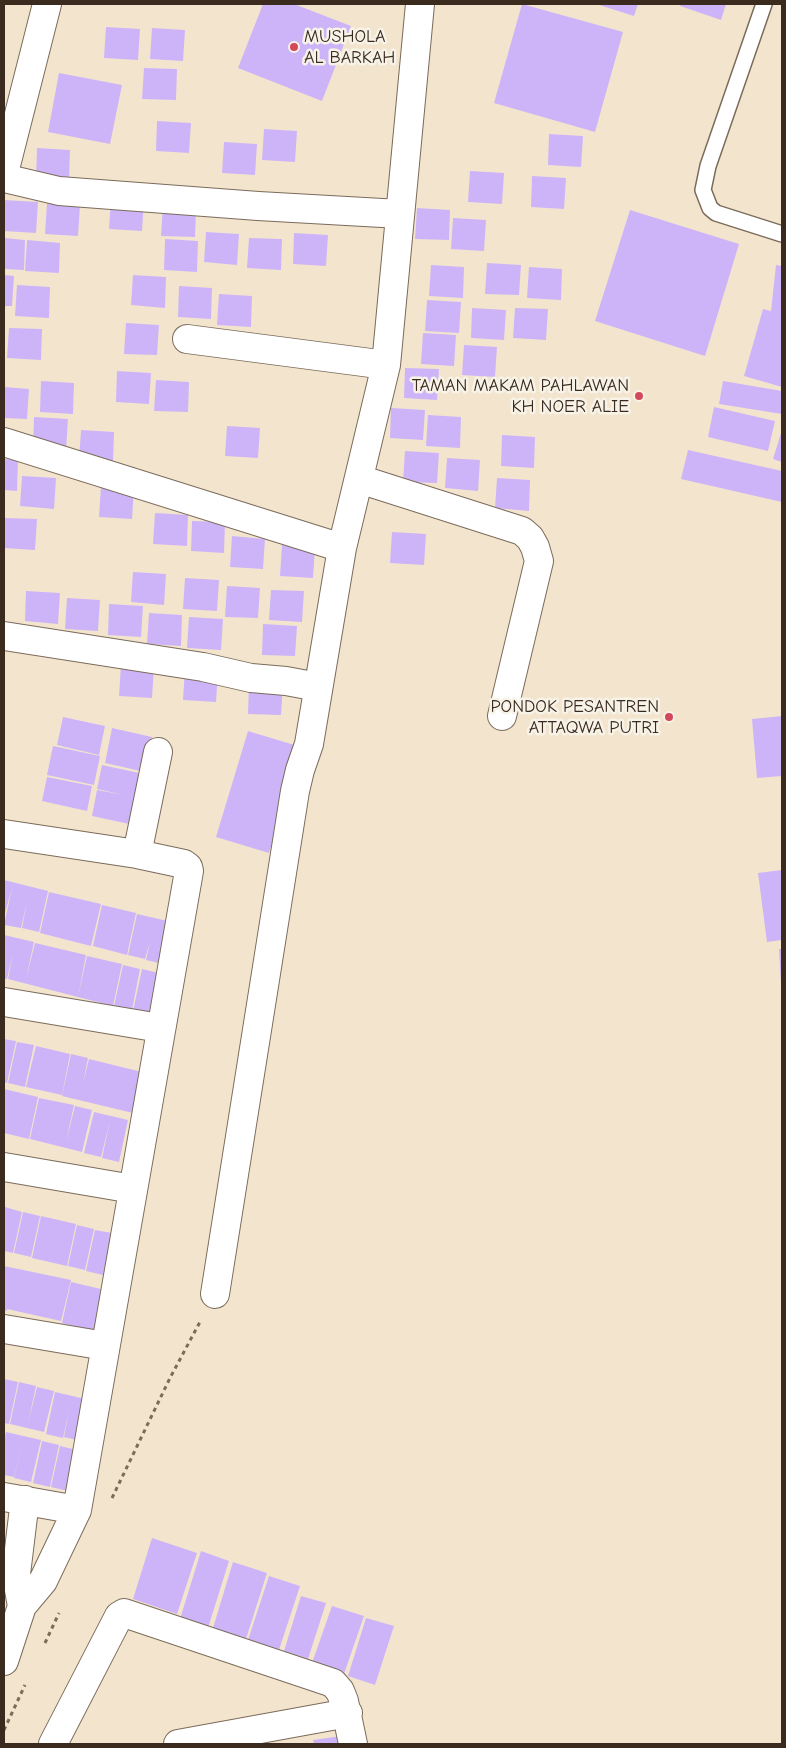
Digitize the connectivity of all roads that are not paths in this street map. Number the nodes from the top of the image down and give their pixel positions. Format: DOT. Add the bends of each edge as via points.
graph roads {
  1 [pos="47,4"];
  2 [pos="420,4"];
  3 [pos="764,4"];
  4 [pos="4,173"];
  5 [pos="4,178"];
  6 [pos="400,214"];
  7 [pos="782,234"];
  8 [pos="187,339"];
  9 [pos="386,365"];
  10 [pos="4,442"];
  11 [pos="359,480"];
  12 [pos="342,548"];
  13 [pos="4,636"];
  14 [pos="318,687"];
  15 [pos="502,716"];
  16 [pos="158,752"];
  17 [pos="4,834"];
  18 [pos="138,854"];
  19 [pos="4,1002"];
  20 [pos="160,1028"];
  21 [pos="4,1167"];
  22 [pos="133,1189"];
  23 [pos="215,1294"];
  24 [pos="4,1329"];
  25 [pos="105,1346"];
  26 [pos="14,1499"];
  27 [pos="77,1510"];
  28 [pos="22,1606"];
  29 [pos="4,1661"];
  30 [pos="348,1714"];
  31 [pos="53,1744"];
  32 [pos="178,1744"];
  33 [pos="353,1744"];
  1 -- 4 [label="street"];
  2 -- 6 [label="street"];
  3 -- 7 [label="lane" via="708,166 703,190 710,208 716,213"];
  5 -- 6 [label="street" via="59,191"];
  6 -- 9 [label="street"];
  8 -- 9 [label="street"];
  9 -- 11 [label="street"];
  10 -- 12 [label="street"];
  11 -- 12 [label="street"];
  11 -- 15 [label="street" via="522,531 530,538 539,561"];
  12 -- 14 [label="street"];
  13 -- 14 [label="street"];
  14 -- 23 [label="street" via="309,744 295,791"];
  16 -- 18 [label="street"];
  17 -- 18 [label="street"];
  18 -- 20 [label="street" via="184,864 189,871"];
  19 -- 20 [label="street"];
  20 -- 22 [label="street"];
  21 -- 22 [label="street"];
  22 -- 25 [label="street"];
  24 -- 25 [label="street"];
  25 -- 27 [label="street"];
  26 -- 27 [label="street"];
  26 -- 28 [label="street" via="16,1574"];
  27 -- 28 [label="street" via="43,1581"];
  28 -- 29 [label="street"];
  30 -- 31 [label="street" via="340,1691 333,1683 124,1613 119,1616"];
  30 -- 32 [label="street"];
  30 -- 33 [label="street"];
}
